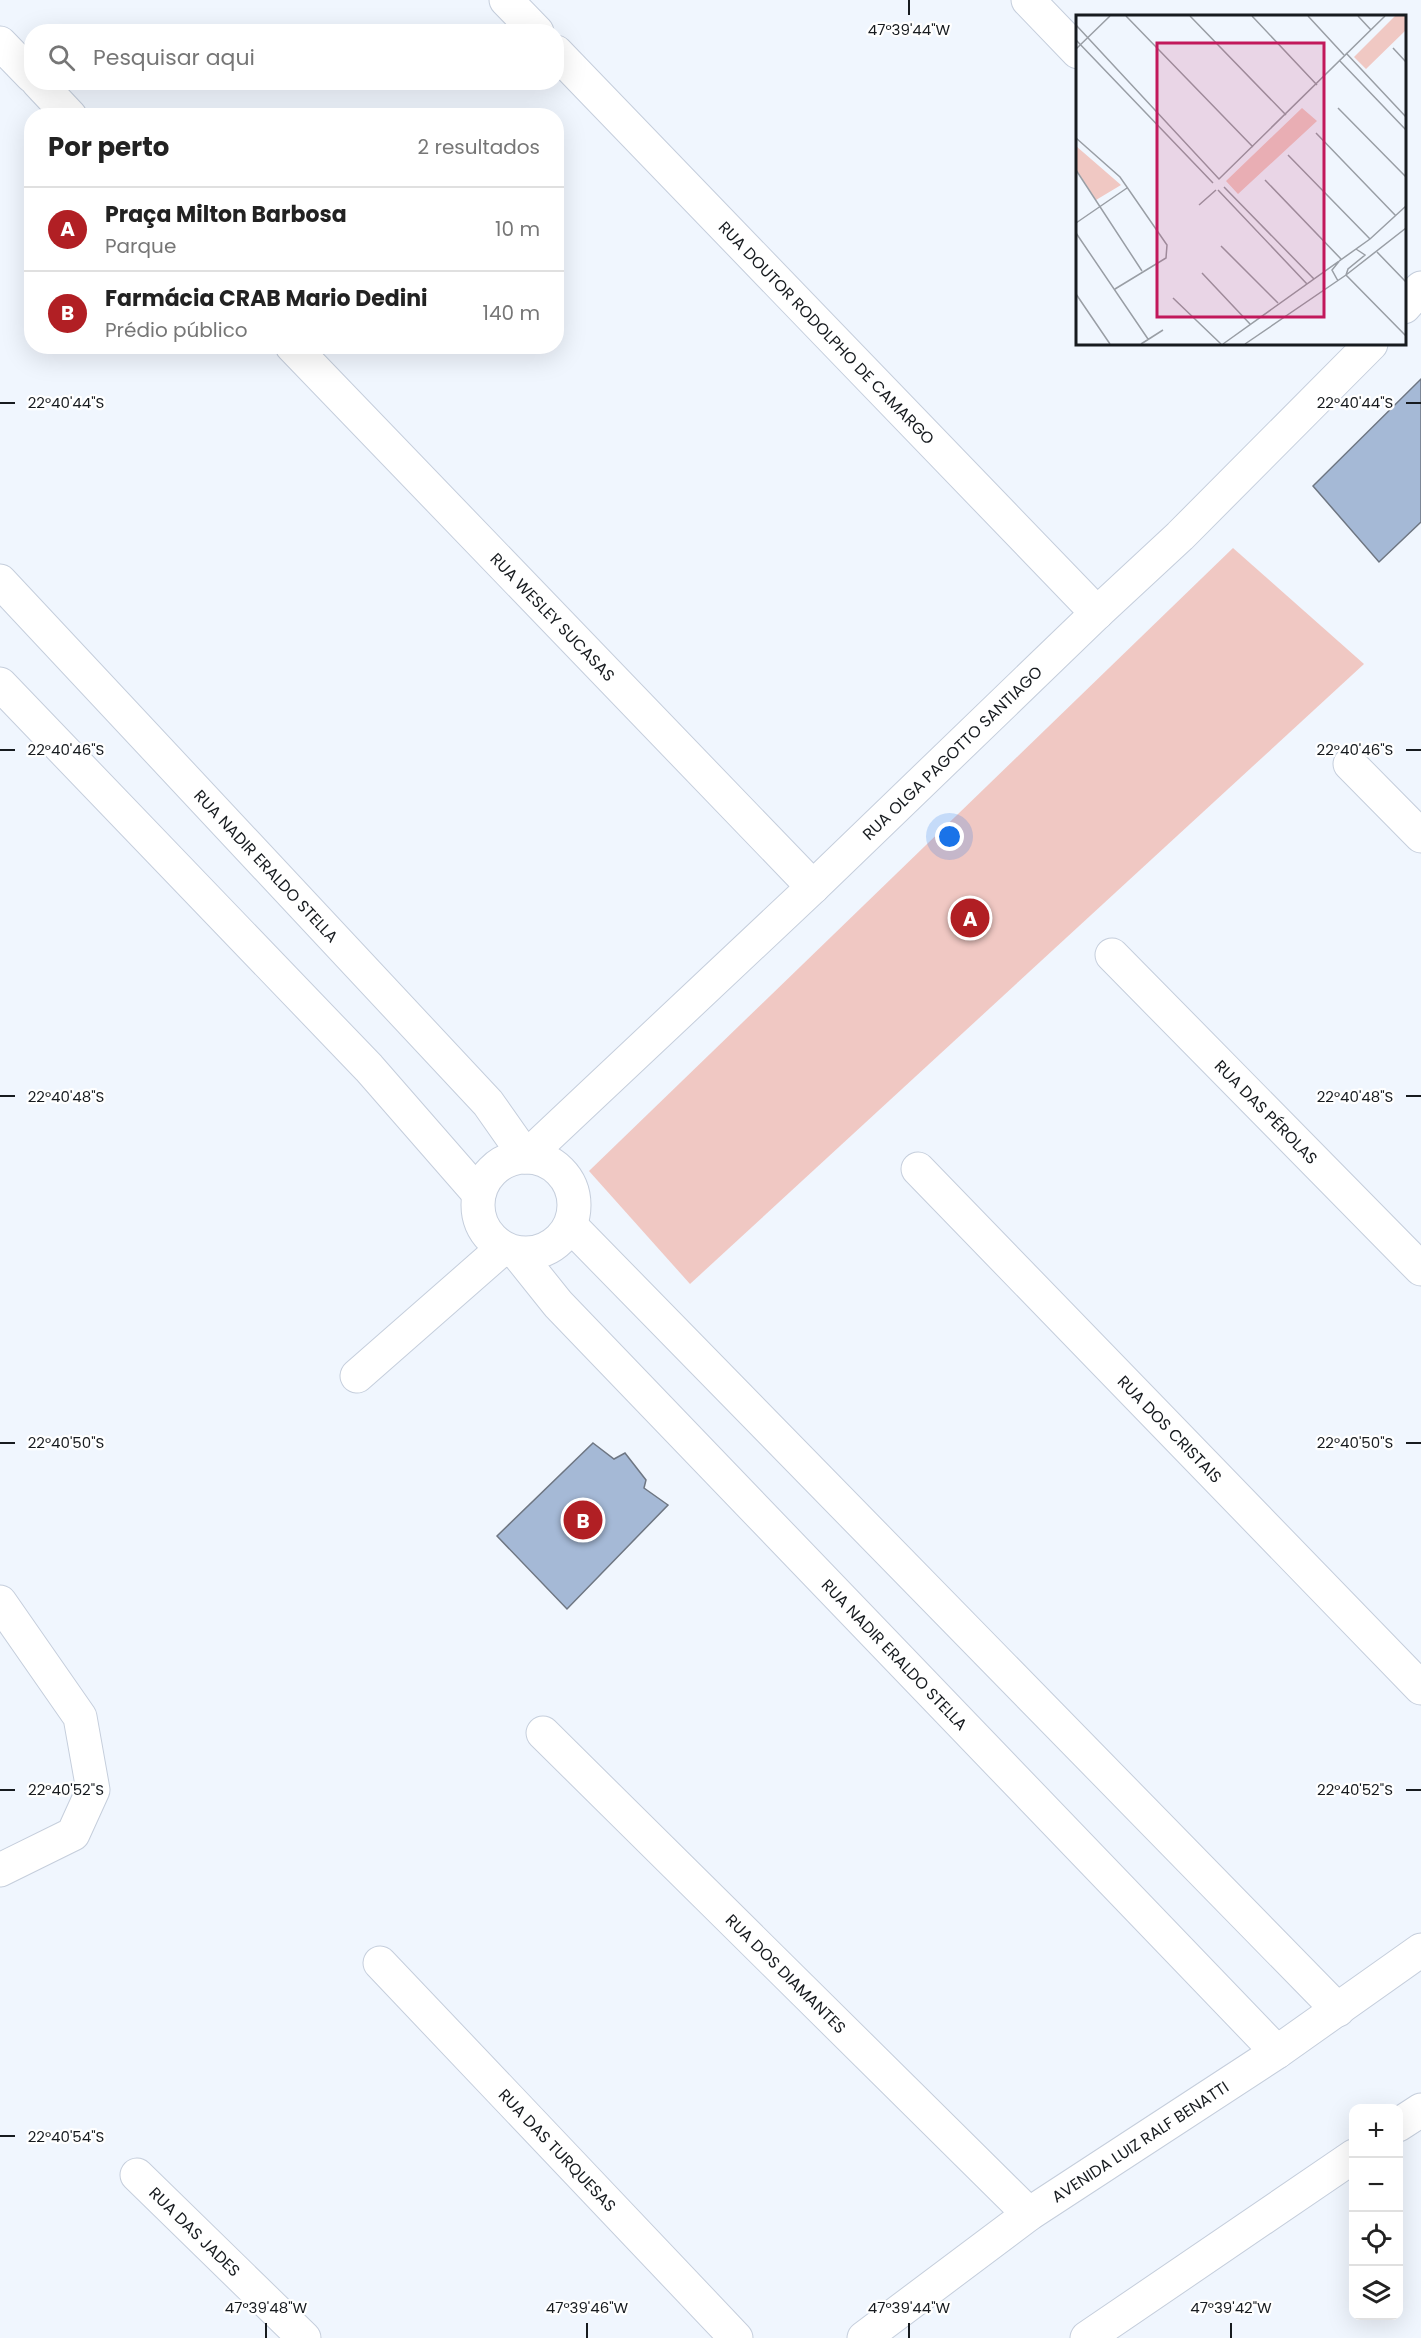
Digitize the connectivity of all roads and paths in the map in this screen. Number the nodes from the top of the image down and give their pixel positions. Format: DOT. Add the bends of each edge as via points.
graph roads {
  1 [pos="506,0"];
  2 [pos="1028,0"];
  3 [pos="529,24"];
  4 [pos="0,43"];
  5 [pos="1076,51"];
  6 [pos="564,60"];
  7 [pos="24,68"];
  8 [pos="46,90"];
  9 [pos="62,108"];
  10 [pos="1421,288"];
  11 [pos="1406,304"];
  12 [pos="1363,346"];
  13 [pos="300,354"];
  14 [pos="0,581"];
  15 [pos="1097,613"];
  16 [pos="0,684"];
  17 [pos="1350,764"];
  18 [pos="1421,837"];
  19 [pos="813,887"];
  20 [pos="1112,955"];
  21 [pos="526,1157"];
  22 [pos="918,1169"];
  23 [pos="479,1194"];
  24 [pos="571,1226"];
  25 [pos="510,1251"];
  26 [pos="1421,1269"];
  27 [pos="357,1376"];
  28 [pos="0,1602"];
  29 [pos="1421,1688"];
  30 [pos="543,1733"];
  31 [pos="0,1870"];
  32 [pos="1421,1950"];
  33 [pos="380,1963"];
  34 [pos="1338,2010"];
  35 [pos="1277,2052"];
  36 [pos="1421,2110"];
  37 [pos="1403,2122"];
  38 [pos="1350,2158"];
  39 [pos="137,2175"];
  40 [pos="1029,2214"];
  41 [pos="304,2338"];
  42 [pos="736,2338"];
  43 [pos="864,2338"];
  44 [pos="1087,2338"];
  1 -- 3 [label="street"];
  2 -- 5 [label="street"];
  4 -- 7 [label="street"];
  6 -- 15 [label="street, RUA DOUTOR RODOLPHO DE CAMARGO"];
  8 -- 9 [label="street"];
  10 -- 11 [label="street"];
  12 -- 15 [label="street, RUA OLGA PAGOTTO SANTIAGO" via="1180,536"];
  13 -- 19 [label="street, RUA WESLEY SUCASAS"];
  14 -- 21 [label="street, RUA NADIR ERALDO STELLA" via="488,1103"];
  15 -- 19 [label="street, RUA OLGA PAGOTTO SANTIAGO"];
  16 -- 23 [label="street" via="369,1068"];
  17 -- 18 [label="street"];
  19 -- 21 [label="street, RUA OLGA PAGOTTO SANTIAGO"];
  20 -- 26 [label="street, RUA DAS PÉROLAS"];
  21 -- 23 [label="street" via="510,1159 496,1167"];
  21 -- 24 [label="street" via="542,1159 567,1179 574,1194"];
  22 -- 29 [label="street, RUA DOS CRISTAIS"];
  23 -- 25 [label="street" via="482,1225 490,1238"];
  24 -- 25 [label="street" via="549,1249 534,1254"];
  24 -- 34 [label="street"];
  25 -- 27 [label="street"];
  25 -- 35 [label="street, RUA NADIR ERALDO STELLA"];
  28 -- 31 [label="street" via="80,1717 93,1790 74,1834"];
  30 -- 40 [label="street, RUA DOS DIAMANTES"];
  32 -- 34 [label="street, AVENIDA LUIZ RALF BENATTI"];
  33 -- 42 [label="street, RUA DAS TURQUESAS"];
  34 -- 35 [label="street, AVENIDA LUIZ RALF BENATTI"];
  35 -- 40 [label="street, AVENIDA LUIZ RALF BENATTI"];
  36 -- 37 [label="street"];
  38 -- 44 [label="street"];
  39 -- 41 [label="street, RUA DAS JADES"];
  40 -- 43 [label="street, AVENIDA LUIZ RALF BENATTI"];
}
